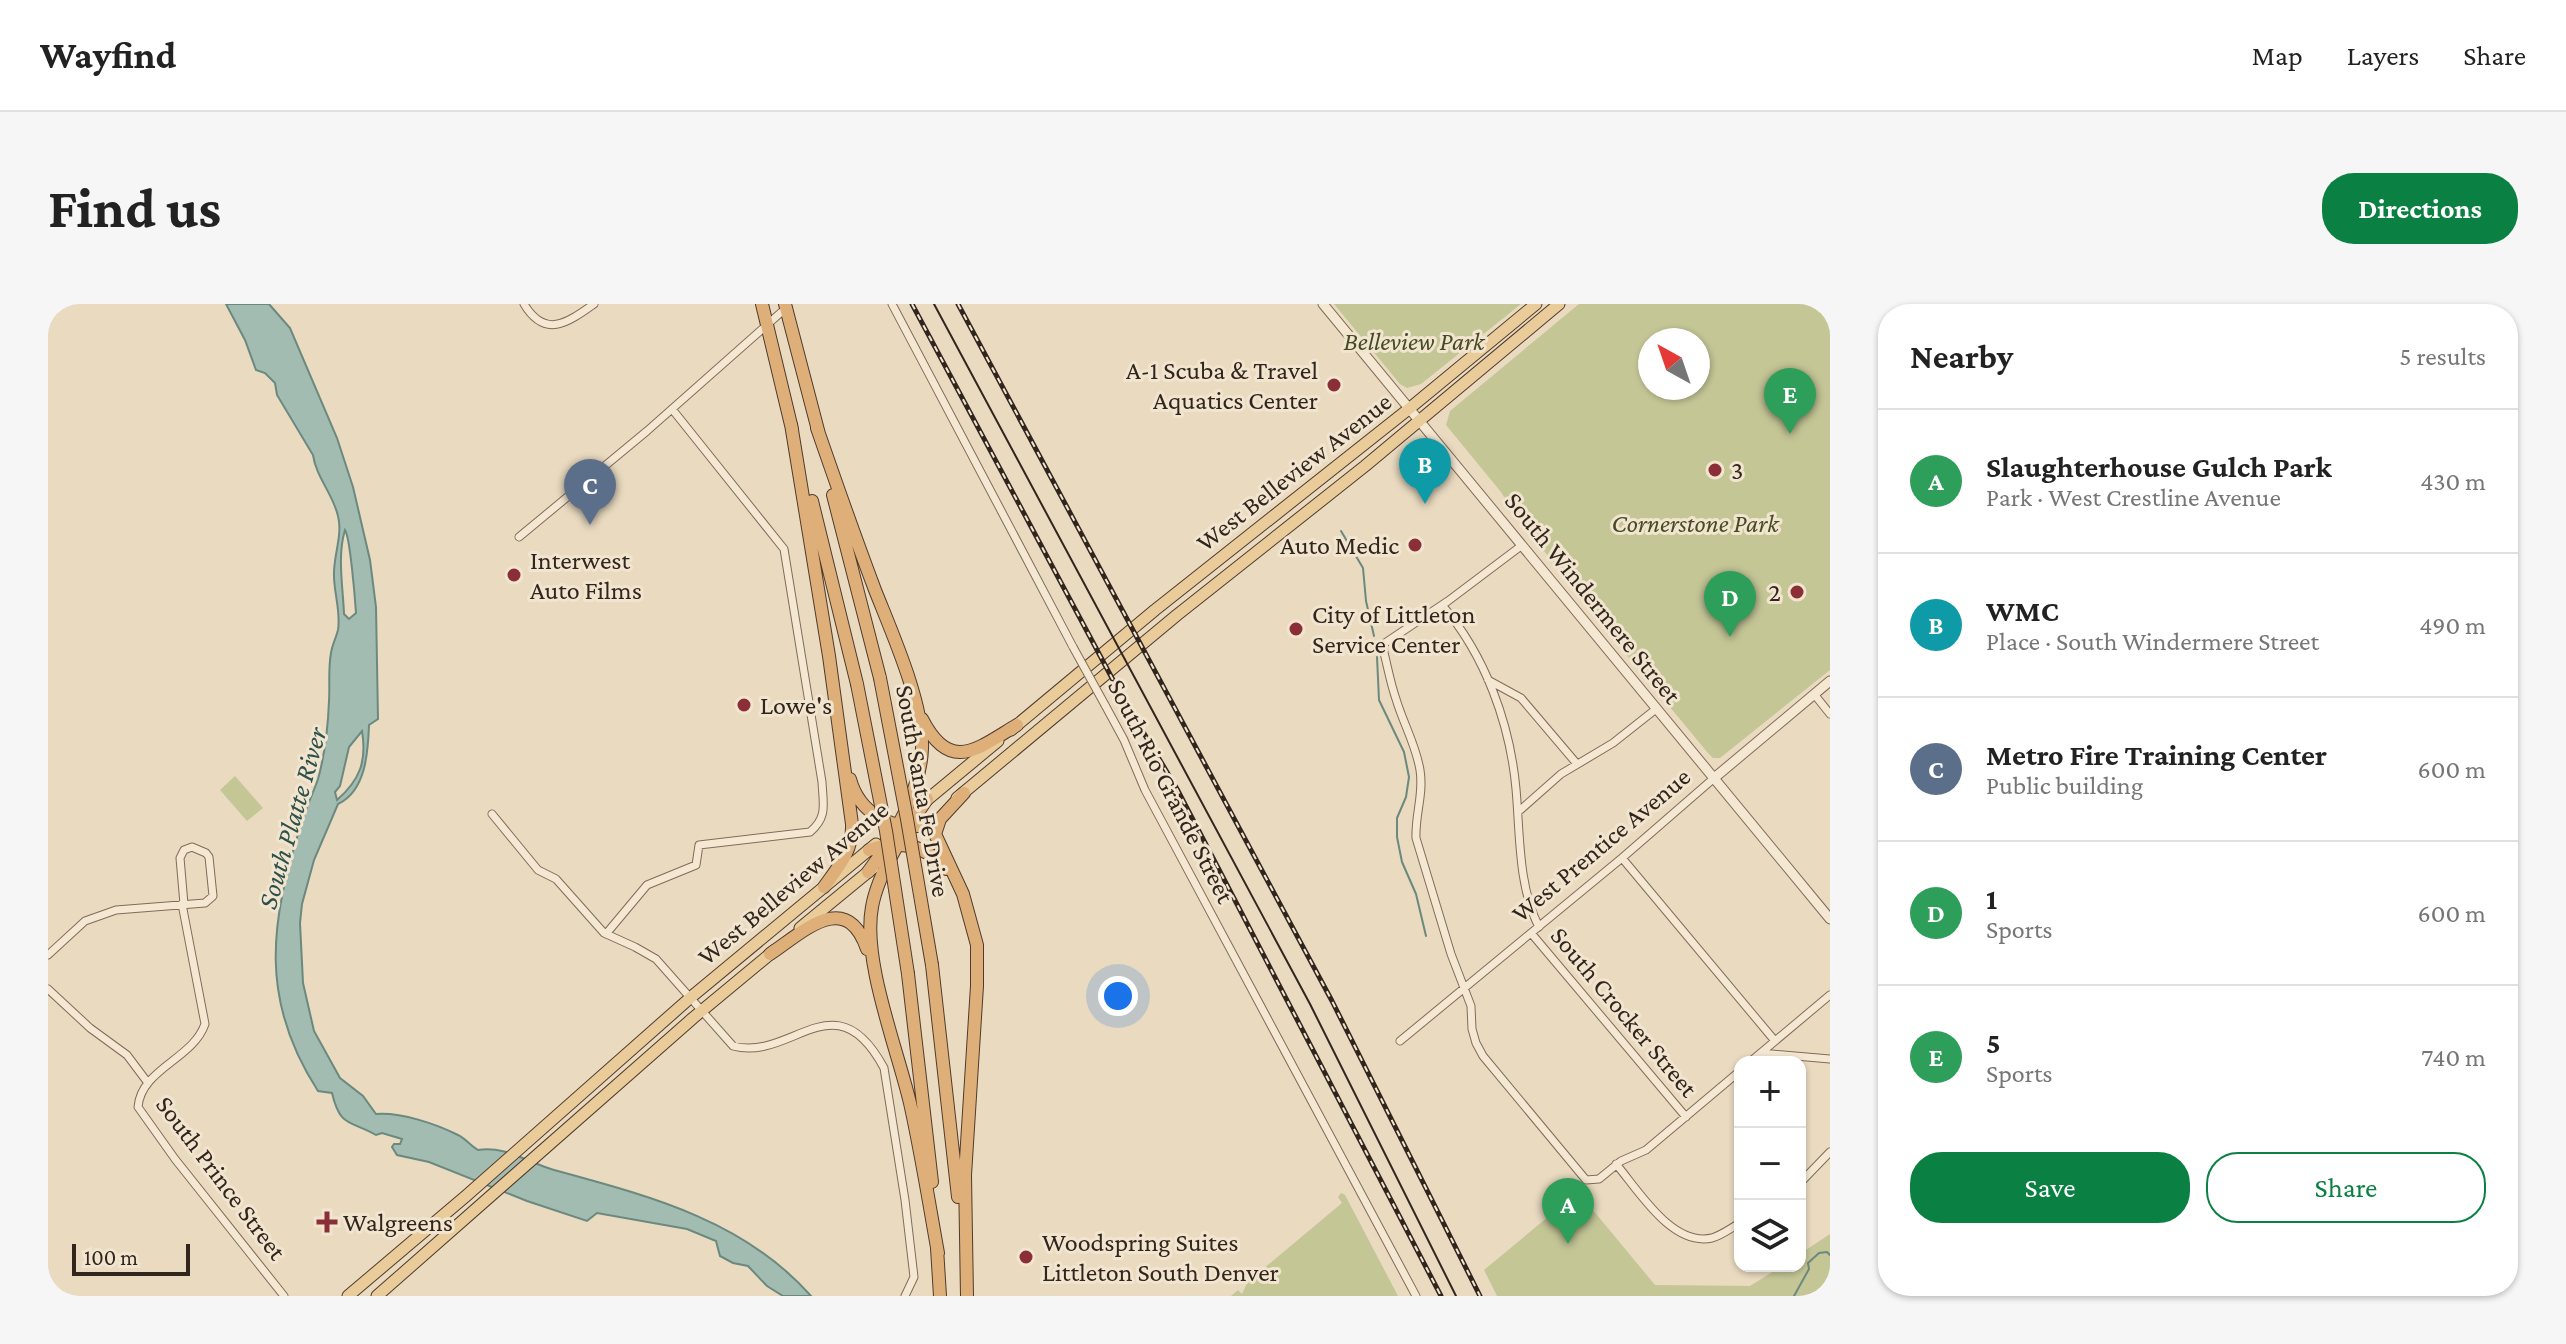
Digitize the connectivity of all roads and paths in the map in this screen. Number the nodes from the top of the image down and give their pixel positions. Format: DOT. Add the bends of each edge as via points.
graph roads {
  1 [pos="524,304"];
  2 [pos="594,304"];
  3 [pos="762,304"];
  4 [pos="892,304"];
  5 [pos="1323,304"];
  6 [pos="1536,304"];
  7 [pos="1559,304"];
  8 [pos="787,305"];
  9 [pos="767,324"];
  10 [pos="1410,408"];
  11 [pos="672,409"];
  12 [pos="1419,419"];
  13 [pos="791,424"];
  14 [pos="817,428"];
  15 [pos="519,537"];
  16 [pos="1521,546"];
  17 [pos="1442,605"];
  18 [pos="1488,680"];
  19 [pos="1830,681"];
  20 [pos="1814,694"];
  21 [pos="915,705"];
  22 [pos="1656,709"];
  23 [pos="1830,714"];
  24 [pos="1017,725"];
  25 [pos="842,749"];
  26 [pos="1577,764"];
  27 [pos="1713,779"];
  28 [pos="964,793"];
  29 [pos="927,799"];
  30 [pos="1518,812"];
  31 [pos="492,814"];
  32 [pos="924,825"];
  33 [pos="904,826"];
  34 [pos="894,844"];
  35 [pos="869,850"];
  36 [pos="1622,858"];
  37 [pos="868,872"];
  38 [pos="824,887"];
  39 [pos="183,904"];
  40 [pos="1830,919"];
  41 [pos="1539,927"];
  42 [pos="1531,933"];
  43 [pos="606,934"];
  44 [pos="770,954"];
  45 [pos="48,955"];
  46 [pos="978,962"];
  47 [pos="878,980"];
  48 [pos="1465,988"];
  49 [pos="48,989"];
  50 [pos="1830,995"];
  51 [pos="690,998"];
  52 [pos="701,1011"];
  53 [pos="1400,1041"];
  54 [pos="1775,1041"];
  55 [pos="1761,1053"];
  56 [pos="1757,1056"];
  57 [pos="1830,1059"];
  58 [pos="1734,1076"];
  59 [pos="148,1083"];
  60 [pos="1686,1117"];
  61 [pos="1830,1152"];
  62 [pos="1616,1164"];
  63 [pos="1806,1177"];
  64 [pos="1734,1226"];
  65 [pos="938,1253"];
  66 [pos="284,1296"];
  67 [pos="348,1296"];
  68 [pos="377,1296"];
  69 [pos="905,1296"];
  70 [pos="940,1296"];
  71 [pos="967,1296"];
  72 [pos="1416,1296"];
  1 -- 2 [label="street" via="548,327"];
  3 -- 9 [label="highway, South Santa Fe Drive"];
  4 -- 72 [label="street, South Rio Grande Street, bridge"];
  5 -- 10 [label="street, South Windermere Street"];
  6 -- 10 [label="main road, West Belleview Avenue"];
  7 -- 12 [label="main road, West Belleview Avenue"];
  8 -- 9 [label="street"];
  8 -- 14 [label="highway, South Santa Fe Drive"];
  9 -- 11 [label="street"];
  9 -- 13 [label="highway, South Santa Fe Drive"];
  10 -- 12 [label="street, South Windermere Street"];
  10 -- 24 [label="main road, West Belleview Avenue"];
  11 -- 15 [label="street"];
  11 -- 43 [label="street" via="784,549 823,811 821,823 810,832 699,845 696,865 647,885"];
  12 -- 16 [label="street, South Windermere Street"];
  12 -- 28 [label="main road, West Belleview Avenue"];
  13 -- 25 [label="highway"];
  13 -- 65 [label="highway, South Santa Fe Drive, bridge" via="857,684 886,831 923,1089"];
  14 -- 21 [label="highway"];
  14 -- 71 [label="highway, South Santa Fe Drive, bridge" via="880,678 907,819 932,965"];
  16 -- 17 [label="street"];
  16 -- 22 [label="street, South Windermere Street"];
  17 -- 18 [label="street, South Crocker Street" via="1467,638"];
  17 -- 48 [label="street" via="1382,645 1421,771 1416,838"];
  18 -- 26 [label="street" via="1521,698"];
  18 -- 30 [label="street, South Crocker Street" via="1509,740"];
  19 -- 20 [label="street, West Prentice Avenue"];
  20 -- 23 [label="street"];
  20 -- 27 [label="street, West Prentice Avenue"];
  21 -- 24 [label="highway" via="934,740 954,752 972,751"];
  21 -- 33 [label="highway" via="922,736 920,765"];
  22 -- 26 [label="street"];
  22 -- 27 [label="street, South Windermere Street"];
  24 -- 29 [label="main road, West Belleview Avenue"];
  25 -- 33 [label="highway" via="861,803 880,819"];
  25 -- 38 [label="highway" via="852,840"];
  26 -- 30 [label="street"];
  27 -- 36 [label="street, West Prentice Avenue"];
  27 -- 40 [label="street, South Windermere Street"];
  28 -- 32 [label="main road, West Belleview Avenue"];
  28 -- 46 [label="highway" via="940,819 935,834 968,906"];
  29 -- 33 [label="highway"];
  30 -- 41 [label="street, South Crocker Street" via="1518,837"];
  31 -- 43 [label="street" via="538,870 556,879"];
  32 -- 33 [label="highway"];
  32 -- 34 [label="main road, West Belleview Avenue"];
  33 -- 34 [label="highway"];
  33 -- 35 [label="main road, West Belleview Avenue"];
  34 -- 35 [label="highway"];
  34 -- 37 [label="highway"];
  34 -- 46 [label="highway" via="926,851 946,870 970,922"];
  34 -- 47 [label="highway" via="872,907 870,936"];
  35 -- 38 [label="main road, West Belleview Avenue"];
  36 -- 41 [label="street, West Prentice Avenue"];
  36 -- 54 [label="street"];
  37 -- 44 [label="main road, West Belleview Avenue"];
  38 -- 51 [label="main road, West Belleview Avenue"];
  39 -- 39 [label="street" via="205,903 213,896 209,857 192,847 180,858"];
  39 -- 45 [label="street" via="116,910 85,921"];
  39 -- 59 [label="street" via="205,1024 196,1042"];
  41 -- 42 [label="street, West Prentice Avenue"];
  42 -- 48 [label="street, West Prentice Avenue"];
  42 -- 60 [label="street, South Crocker Street"];
  43 -- 51 [label="street" via="656,959"];
  44 -- 47 [label="highway" via="820,921 839,917 861,933"];
  44 -- 52 [label="main road, West Belleview Avenue"];
  46 -- 71 [label="highway" via="965,1175"];
  47 -- 65 [label="highway" via="910,1103"];
  48 -- 53 [label="street, West Prentice Avenue"];
  48 -- 62 [label="street" via="1483,1056 1586,1180 1599,1179"];
  49 -- 59 [label="street" via="127,1055"];
  50 -- 54 [label="street"];
  51 -- 52 [label="street"];
  51 -- 67 [label="main road, West Belleview Avenue"];
  52 -- 68 [label="main road, West Belleview Avenue"];
  52 -- 69 [label="street" via="733,1046 763,1047 817,1026 843,1027 875,1051 884,1068 905,1200 914,1277"];
  54 -- 55 [label="street"];
  55 -- 56 [label="street"];
  55 -- 57 [label="street"];
  58 -- 60 [label="street"];
  59 -- 66 [label="street, South Prince Street" via="139,1096 140,1112"];
  60 -- 62 [label="street" via="1646,1150"];
  61 -- 63 [label="street"];
  62 -- 64 [label="street" via="1682,1235 1710,1238"];
  65 -- 70 [label="highway, South Santa Fe Drive"];
}
